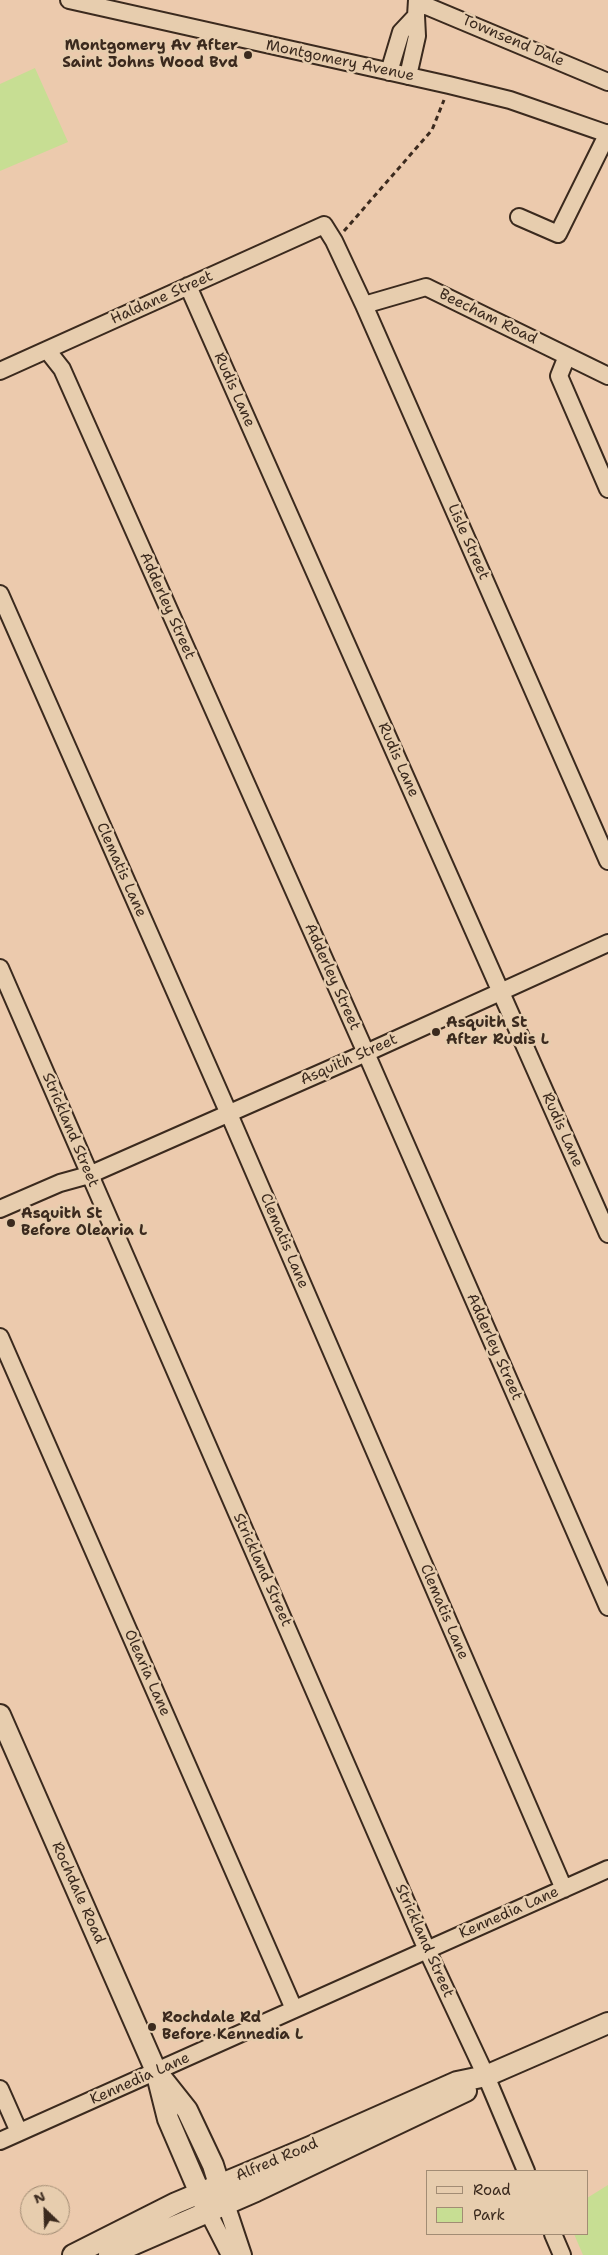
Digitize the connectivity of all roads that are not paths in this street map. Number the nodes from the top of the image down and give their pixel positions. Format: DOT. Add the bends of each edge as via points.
graph roads {
  1 [pos="69,0"];
  2 [pos="417,6"];
  3 [pos="389,72"];
  4 [pos="408,76"];
  5 [pos="608,82"];
  6 [pos="608,134"];
  7 [pos="518,217"];
  8 [pos="324,225"];
  9 [pos="188,286"];
  10 [pos="364,305"];
  11 [pos="47,350"];
  12 [pos="568,356"];
  13 [pos="0,371"];
  14 [pos="608,376"];
  15 [pos="608,489"];
  16 [pos="0,594"];
  17 [pos="608,861"];
  18 [pos="608,943"];
  19 [pos="0,968"];
  20 [pos="501,992"];
  21 [pos="366,1053"];
  22 [pos="229,1114"];
  23 [pos="89,1175"];
  24 [pos="0,1209"];
  25 [pos="0,1221"];
  26 [pos="608,1234"];
  27 [pos="0,1337"];
  28 [pos="608,1607"];
  29 [pos="0,1715"];
  30 [pos="608,1869"];
  31 [pos="564,1889"];
  32 [pos="427,1950"];
  33 [pos="294,2009"];
  34 [pos="608,2022"];
  35 [pos="156,2071"];
  36 [pos="486,2076"];
  37 [pos="0,2088"];
  38 [pos="19,2132"];
  39 [pos="0,2141"];
  40 [pos="526,2170"];
  41 [pos="220,2185"];
  42 [pos="200,2193"];
  43 [pos="217,2208"];
  44 [pos="553,2235"];
  45 [pos="73,2255"];
  46 [pos="109,2255"];
  47 [pos="230,2255"];
  48 [pos="244,2255"];
  49 [pos="562,2255"];
  1 -- 3 [label="street, Montgomery Avenue"];
  2 -- 3 [label="street" via="401,32"];
  2 -- 4 [label="street" via="417,36"];
  2 -- 5 [label="street, Townsend Dale"];
  3 -- 4 [label="street, Montgomery Avenue"];
  4 -- 6 [label="street, Montgomery Avenue" via="510,100"];
  6 -- 7 [label="street" via="558,234"];
  8 -- 9 [label="street, Haldane Street"];
  8 -- 10 [label="street, Lisle Street"];
  9 -- 11 [label="street, Haldane Street"];
  9 -- 20 [label="street, Rudis Lane"];
  10 -- 12 [label="street, Beecham Road" via="426,287"];
  10 -- 17 [label="street, Lisle Street"];
  11 -- 13 [label="street, Haldane Street"];
  11 -- 21 [label="street, Adderley Street" via="62,369"];
  12 -- 14 [label="street, Beecham Road"];
  12 -- 15 [label="street" via="559,376"];
  16 -- 22 [label="street, Clematis Lane"];
  18 -- 20 [label="street, Asquith Street"];
  19 -- 23 [label="street, Strickland Street"];
  20 -- 21 [label="street, Asquith Street"];
  20 -- 26 [label="street, Rudis Lane"];
  21 -- 22 [label="street, Asquith Street"];
  21 -- 28 [label="street, Adderley Street"];
  22 -- 23 [label="street, Asquith Street"];
  22 -- 31 [label="street, Clematis Lane"];
  23 -- 24 [label="street, Asquith Street" via="60,1183"];
  23 -- 25 [label="street, Asquith Street" via="63,1193"];
  23 -- 32 [label="street, Strickland Street"];
  27 -- 33 [label="street, Olearia Lane"];
  29 -- 35 [label="main road, Rochdale Road"];
  30 -- 31 [label="street, Kennedia Lane"];
  31 -- 32 [label="street, Kennedia Lane"];
  32 -- 33 [label="street, Kennedia Lane"];
  32 -- 36 [label="street, Strickland Street"];
  33 -- 35 [label="street, Kennedia Lane"];
  34 -- 36 [label="main road, Alfred Road"];
  35 -- 38 [label="street, Kennedia Lane"];
  35 -- 41 [label="main road, Rochdale Road" via="187,2110"];
  35 -- 42 [label="main road, Rochdale Road" via="168,2120"];
  36 -- 40 [label="street, Strickland Street"];
  36 -- 41 [label="main road, Alfred Road" via="457,2082"];
  36 -- 43 [label="main road, Alfred Road" via="462,2095"];
  37 -- 38 [label="street"];
  38 -- 39 [label="street, Kennedia Lane"];
  41 -- 42 [label="main road, Alfred Road"];
  41 -- 43 [label="main road, Rochdale Road"];
  42 -- 43 [label="main road, Rochdale Road"];
  42 -- 45 [label="main road, Alfred Road"];
  43 -- 46 [label="main road, Alfred Road"];
  43 -- 47 [label="street"];
  43 -- 48 [label="street"];
  44 -- 49 [label="street"];
}
